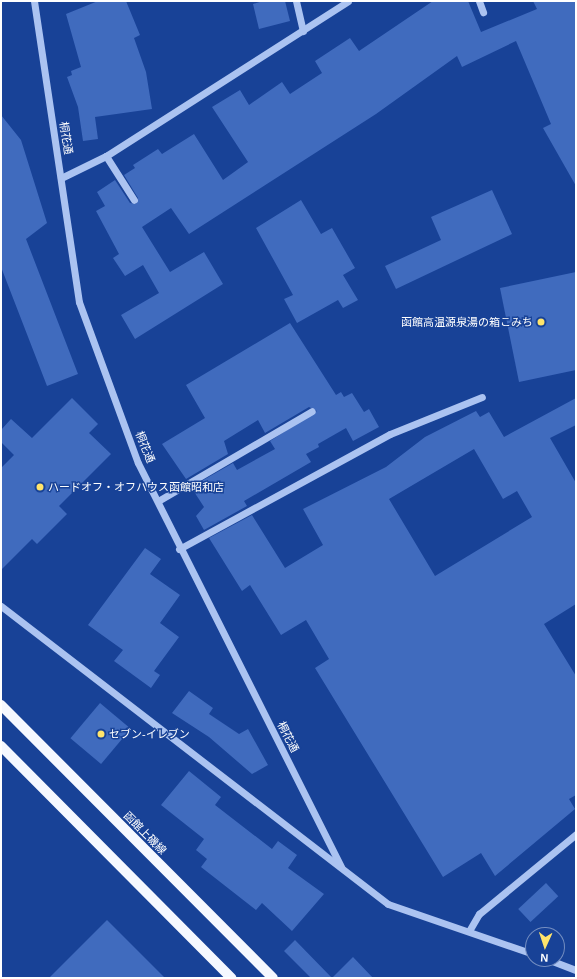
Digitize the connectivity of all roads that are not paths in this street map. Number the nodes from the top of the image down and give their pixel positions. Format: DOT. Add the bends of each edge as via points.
graph roads {
  1 [pos="34,1"];
  2 [pos="296,1"];
  3 [pos="348,1"];
  4 [pos="479,1"];
  5 [pos="484,12"];
  6 [pos="303,31"];
  7 [pos="106,156"];
  8 [pos="61,178"];
  9 [pos="134,200"];
  10 [pos="482,397"];
  11 [pos="312,411"];
  12 [pos="158,501"];
  13 [pos="179,549"];
  14 [pos="1,606"];
  15 [pos="1,705"];
  16 [pos="1,746"];
  17 [pos="576,834"];
  18 [pos="341,867"];
  19 [pos="469,931"];
  20 [pos="525,951"];
  21 [pos="565,966"];
  22 [pos="576,970"];
  23 [pos="231,978"];
  24 [pos="272,978"];
  1 -- 8 [label="street, 桐花通"];
  2 -- 6 [label="street"];
  3 -- 6 [label="street"];
  4 -- 5 [label="street"];
  6 -- 7 [label="street"];
  7 -- 8 [label="street"];
  7 -- 9 [label="street"];
  8 -- 12 [label="street, 桐花通" via="80,302 138,463"];
  10 -- 13 [label="street" via="390,434"];
  11 -- 12 [label="street"];
  12 -- 13 [label="street, 桐花通"];
  13 -- 18 [label="street, 桐花通"];
  14 -- 18 [label="street"];
  15 -- 24 [label="main road, 函館上磯線"];
  16 -- 23 [label="main road"];
  17 -- 19 [label="street" via="479,914"];
  18 -- 19 [label="street" via="388,904"];
  19 -- 20 [label="street"];
  21 -- 22 [label="street"];
}
